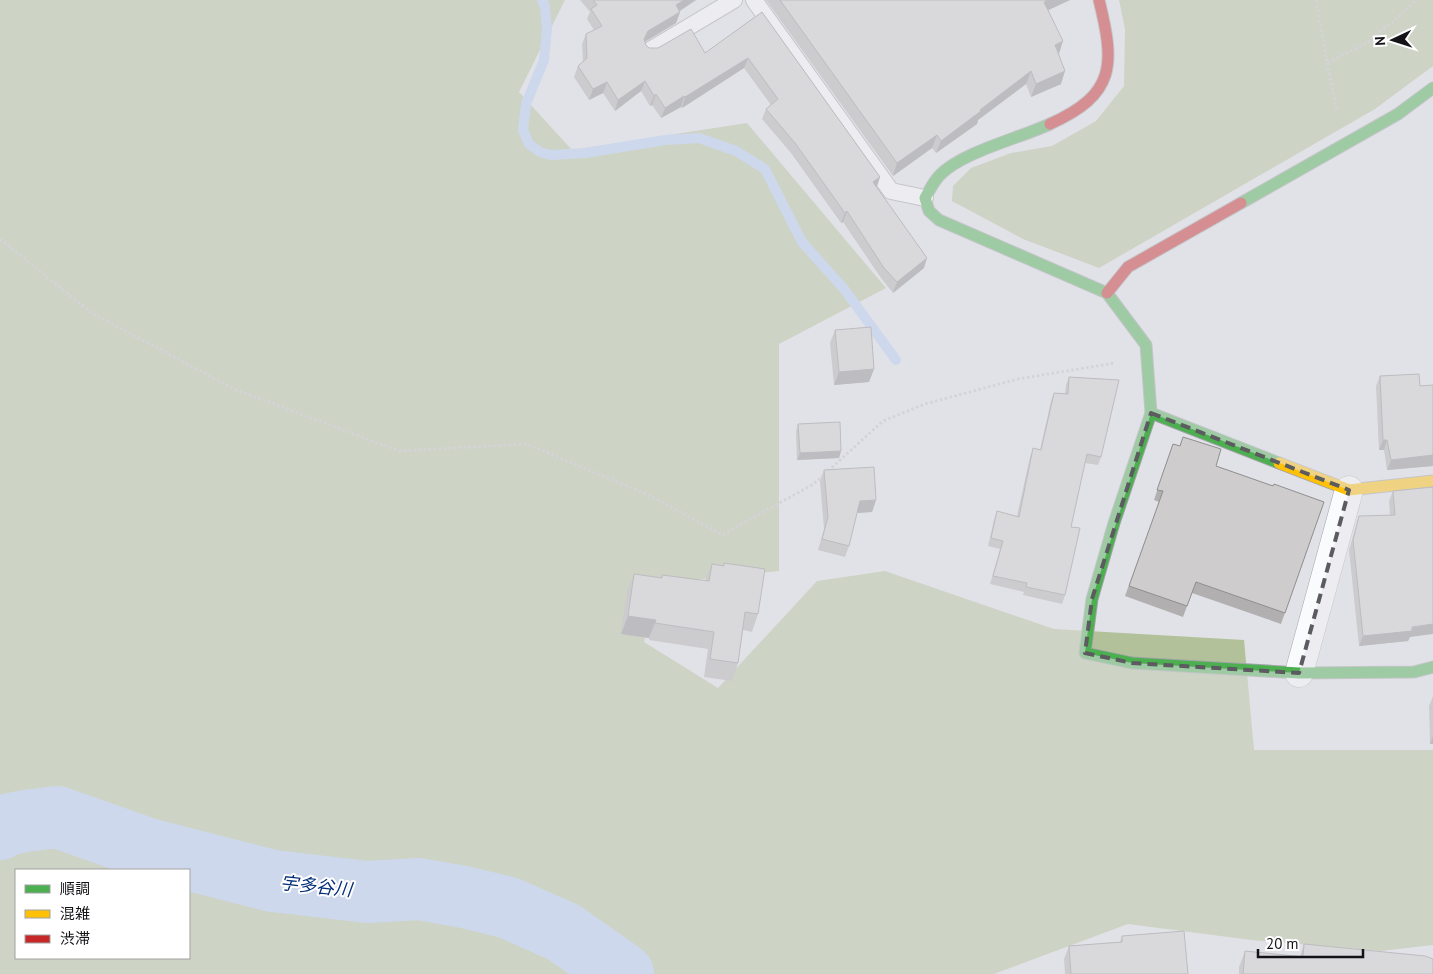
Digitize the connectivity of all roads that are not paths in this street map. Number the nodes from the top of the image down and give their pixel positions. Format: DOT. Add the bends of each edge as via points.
graph roads {
  1 [pos="734,0"];
  2 [pos="754,0"];
  3 [pos="1099,0"];
  4 [pos="650,50"];
  5 [pos="1433,88"];
  6 [pos="925,198"];
  7 [pos="1107,293"];
  8 [pos="1151,413"];
  9 [pos="1433,480"];
  10 [pos="1349,490"];
  11 [pos="1433,667"];
  12 [pos="1299,672"];
  1 -- 4 [label="lane"];
  2 -- 6 [label="lane" via="891,192"];
  3 -- 6 [label="street" via="1108,54 1104,78 1097,94 1060,120 963,159 937,177"];
  5 -- 7 [label="street" via="1398,114 1128,266"];
  6 -- 7 [label="street" via="929,211 939,220"];
  7 -- 8 [label="street" via="1146,345"];
  8 -- 10 [label="street"];
  8 -- 12 [label="street" via="1092,599 1086,653 1132,663"];
  9 -- 10 [label="street"];
  10 -- 12 [label="street"];
  11 -- 12 [label="street" via="1414,672"];
}
